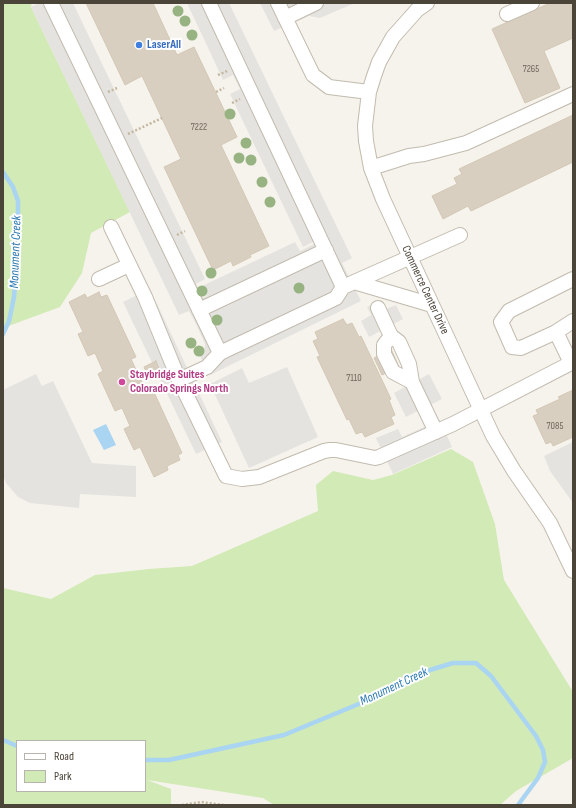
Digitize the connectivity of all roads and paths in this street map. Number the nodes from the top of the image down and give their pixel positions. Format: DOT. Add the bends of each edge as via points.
graph roads {
  1 [pos="51,3"];
  2 [pos="209,3"];
  3 [pos="278,3"];
  4 [pos="316,3"];
  5 [pos="427,3"];
  6 [pos="532,3"];
  7 [pos="507,14"];
  8 [pos="286,18"];
  9 [pos="224,88"];
  10 [pos="216,92"];
  11 [pos="369,92"];
  12 [pos="573,94"];
  13 [pos="162,118"];
  14 [pos="137,130"];
  15 [pos="371,168"];
  16 [pos="111,227"];
  17 [pos="460,235"];
  18 [pos="326,250"];
  19 [pos="410,256"];
  20 [pos="129,265"];
  21 [pos="99,279"];
  22 [pos="573,279"];
  23 [pos="349,285"];
  24 [pos="432,305"];
  25 [pos="378,308"];
  26 [pos="199,310"];
  27 [pos="573,321"];
  28 [pos="556,332"];
  29 [pos="220,353"];
  30 [pos="572,362"];
  31 [pos="179,380"];
  32 [pos="481,410"];
  33 [pos="436,432"];
  34 [pos="573,571"];
  35 [pos="182,805"];
  36 [pos="224,805"];
  1 -- 26 [label="street"];
  2 -- 18 [label="street"];
  3 -- 8 [label="street"];
  4 -- 8 [label="street"];
  5 -- 11 [label="street, Commerce Center Drive" via="417,10 393,37 379,62"];
  6 -- 7 [label="street"];
  8 -- 11 [label="street" via="313,75 329,87"];
  9 -- 10 [label="path"];
  11 -- 15 [label="street, Commerce Center Drive" via="365,126"];
  12 -- 15 [label="street" via="466,143"];
  13 -- 14 [label="path"];
  15 -- 19 [label="street, Commerce Center Drive"];
  16 -- 20 [label="street"];
  17 -- 19 [label="street"];
  18 -- 23 [label="street"];
  18 -- 26 [label="street"];
  19 -- 23 [label="street"];
  19 -- 24 [label="street, Commerce Center Drive"];
  20 -- 21 [label="street"];
  20 -- 31 [label="street"];
  22 -- 28 [label="street" via="509,311 501,322 512,347 521,348"];
  23 -- 24 [label="street"];
  23 -- 29 [label="street" via="336,298"];
  24 -- 32 [label="street, Commerce Center Drive"];
  25 -- 33 [label="street" via="392,336 399,342 409,364 412,382"];
  26 -- 29 [label="street"];
  27 -- 28 [label="street"];
  28 -- 30 [label="street"];
  29 -- 31 [label="street" via="207,367"];
  30 -- 32 [label="street"];
  31 -- 33 [label="street" via="226,476 242,479 259,477 330,450 375,458"];
  32 -- 33 [label="street"];
  32 -- 34 [label="street, Commerce Center Drive" via="500,448 550,523"];
  35 -- 36 [label="path" via="201,802"];
}
